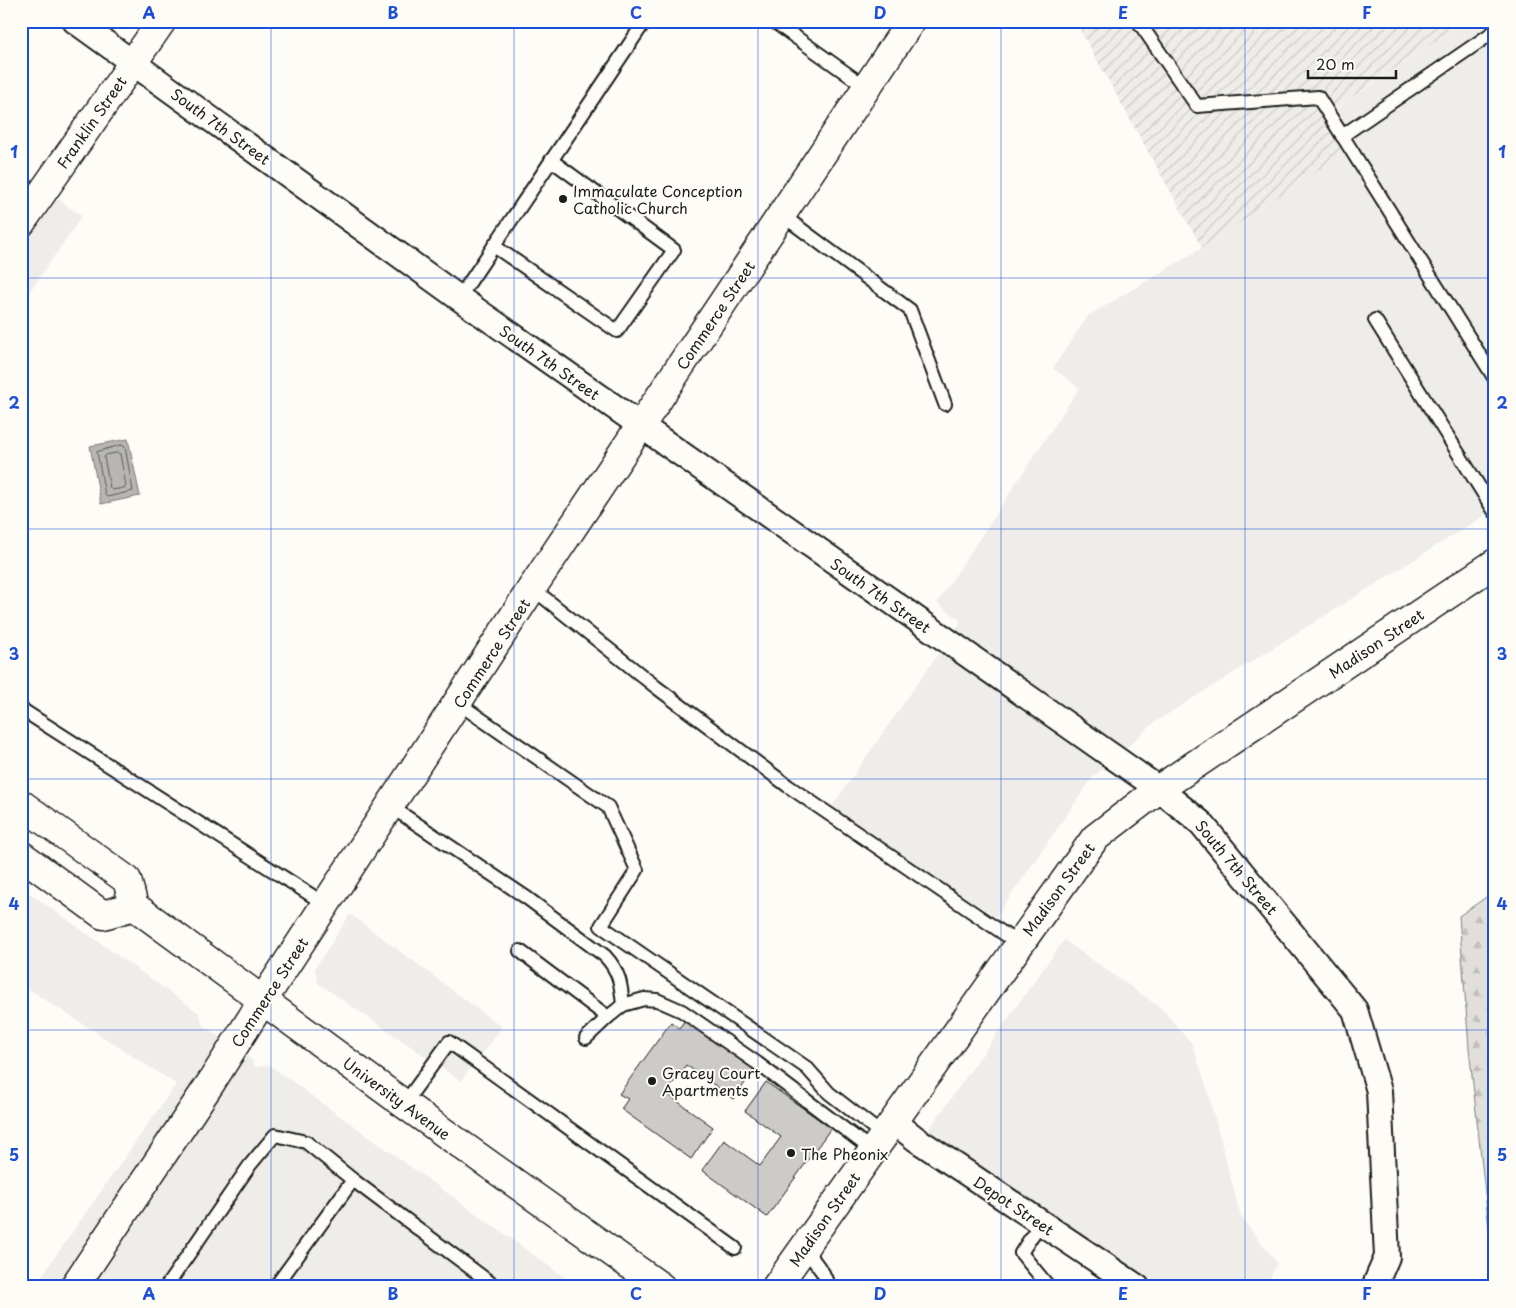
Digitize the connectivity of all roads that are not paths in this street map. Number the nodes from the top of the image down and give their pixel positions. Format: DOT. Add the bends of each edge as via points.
graph roads {
  1 [pos="75,21"];
  2 [pos="162,21"];
  3 [pos="645,21"];
  4 [pos="773,21"];
  5 [pos="911,21"];
  6 [pos="1138,21"];
  7 [pos="1495,31"];
  8 [pos="132,62"];
  9 [pos="867,88"];
  10 [pos="1342,136"];
  11 [pos="551,160"];
  12 [pos="782,215"];
  13 [pos="21,223"];
  14 [pos="494,246"];
  15 [pos="459,298"];
  16 [pos="1375,320"];
  17 [pos="1495,379"];
  18 [pos="945,404"];
  19 [pos="640,426"];
  20 [pos="1495,512"];
  21 [pos="1495,563"];
  22 [pos="532,588"];
  23 [pos="458,703"];
  24 [pos="21,708"];
  25 [pos="1159,789"];
  26 [pos="21,804"];
  27 [pos="390,806"];
  28 [pos="21,855"];
  29 [pos="325,904"];
  30 [pos="134,906"];
  31 [pos="1019,944"];
  32 [pos="520,951"];
  33 [pos="263,1000"];
  34 [pos="623,1005"];
  35 [pos="608,1017"];
  36 [pos="586,1038"];
  37 [pos="404,1104"];
  38 [pos="882,1136"];
  39 [pos="352,1180"];
  40 [pos="1041,1222"];
  41 [pos="804,1247"];
  42 [pos="734,1248"];
  43 [pos="80,1284"];
  44 [pos="166,1287"];
  45 [pos="275,1287"];
  46 [pos="496,1287"];
  47 [pos="661,1287"];
  48 [pos="776,1287"];
  49 [pos="829,1287"];
  50 [pos="1048,1287"];
  51 [pos="1137,1287"];
  52 [pos="1374,1287"];
  1 -- 8 [label="street, South 7th Street"];
  2 -- 8 [label="main road, Franklin Street"];
  3 -- 11 [label="lane"];
  4 -- 9 [label="lane"];
  5 -- 9 [label="main road, Commerce Street"];
  6 -- 10 [label="lane" via="1197,106 1318,97"];
  7 -- 10 [label="lane"];
  8 -- 13 [label="main road, Franklin Street"];
  8 -- 15 [label="street, South 7th Street"];
  9 -- 12 [label="main road, Commerce Street"];
  10 -- 17 [label="lane"];
  11 -- 14 [label="lane"];
  11 -- 14 [label="lane" via="674,250 617,331"];
  12 -- 18 [label="lane" via="910,310"];
  12 -- 19 [label="main road, Commerce Street"];
  14 -- 15 [label="lane"];
  15 -- 19 [label="street, South 7th Street"];
  16 -- 20 [label="lane"];
  19 -- 22 [label="main road, Commerce Street"];
  19 -- 25 [label="street, South 7th Street"];
  21 -- 25 [label="main road, Madison Street"];
  22 -- 23 [label="main road, Commerce Street"];
  22 -- 31 [label="lane" via="788,786"];
  23 -- 27 [label="main road, Commerce Street"];
  23 -- 38 [label="lane" via="608,807 637,870 601,926 807,1068 829,1093"];
  24 -- 29 [label="lane"];
  25 -- 31 [label="main road, Madison Street" via="1095,838"];
  25 -- 52 [label="street, South 7th Street" via="1202,823 1355,1010 1379,1091 1387,1257"];
  26 -- 30 [label="main road" via="127,880"];
  27 -- 29 [label="main road, Commerce Street"];
  27 -- 34 [label="lane" via="527,898 606,956 620,980"];
  28 -- 30 [label="main road" via="103,915"];
  29 -- 33 [label="main road, Commerce Street"];
  30 -- 33 [label="main road, University Avenue"];
  31 -- 38 [label="main road, Madison Street"];
  32 -- 35 [label="lane"];
  33 -- 37 [label="main road, University Avenue"];
  33 -- 43 [label="main road, Commerce Street"];
  34 -- 35 [label="lane"];
  34 -- 38 [label="lane" via="644,998 682,1011 757,1063"];
  35 -- 36 [label="lane"];
  37 -- 42 [label="lane" via="449,1042"];
  37 -- 47 [label="main road, University Avenue"];
  38 -- 40 [label="street, Depot Street" via="916,1139"];
  38 -- 41 [label="main road, Madison Street"];
  39 -- 44 [label="lane" via="306,1142 275,1135 250,1165"];
  39 -- 45 [label="lane"];
  39 -- 46 [label="lane"];
  40 -- 50 [label="lane" via="1021,1253"];
  40 -- 51 [label="street, Depot Street"];
  41 -- 48 [label="main road, Madison Street"];
  41 -- 49 [label="lane"];
}
